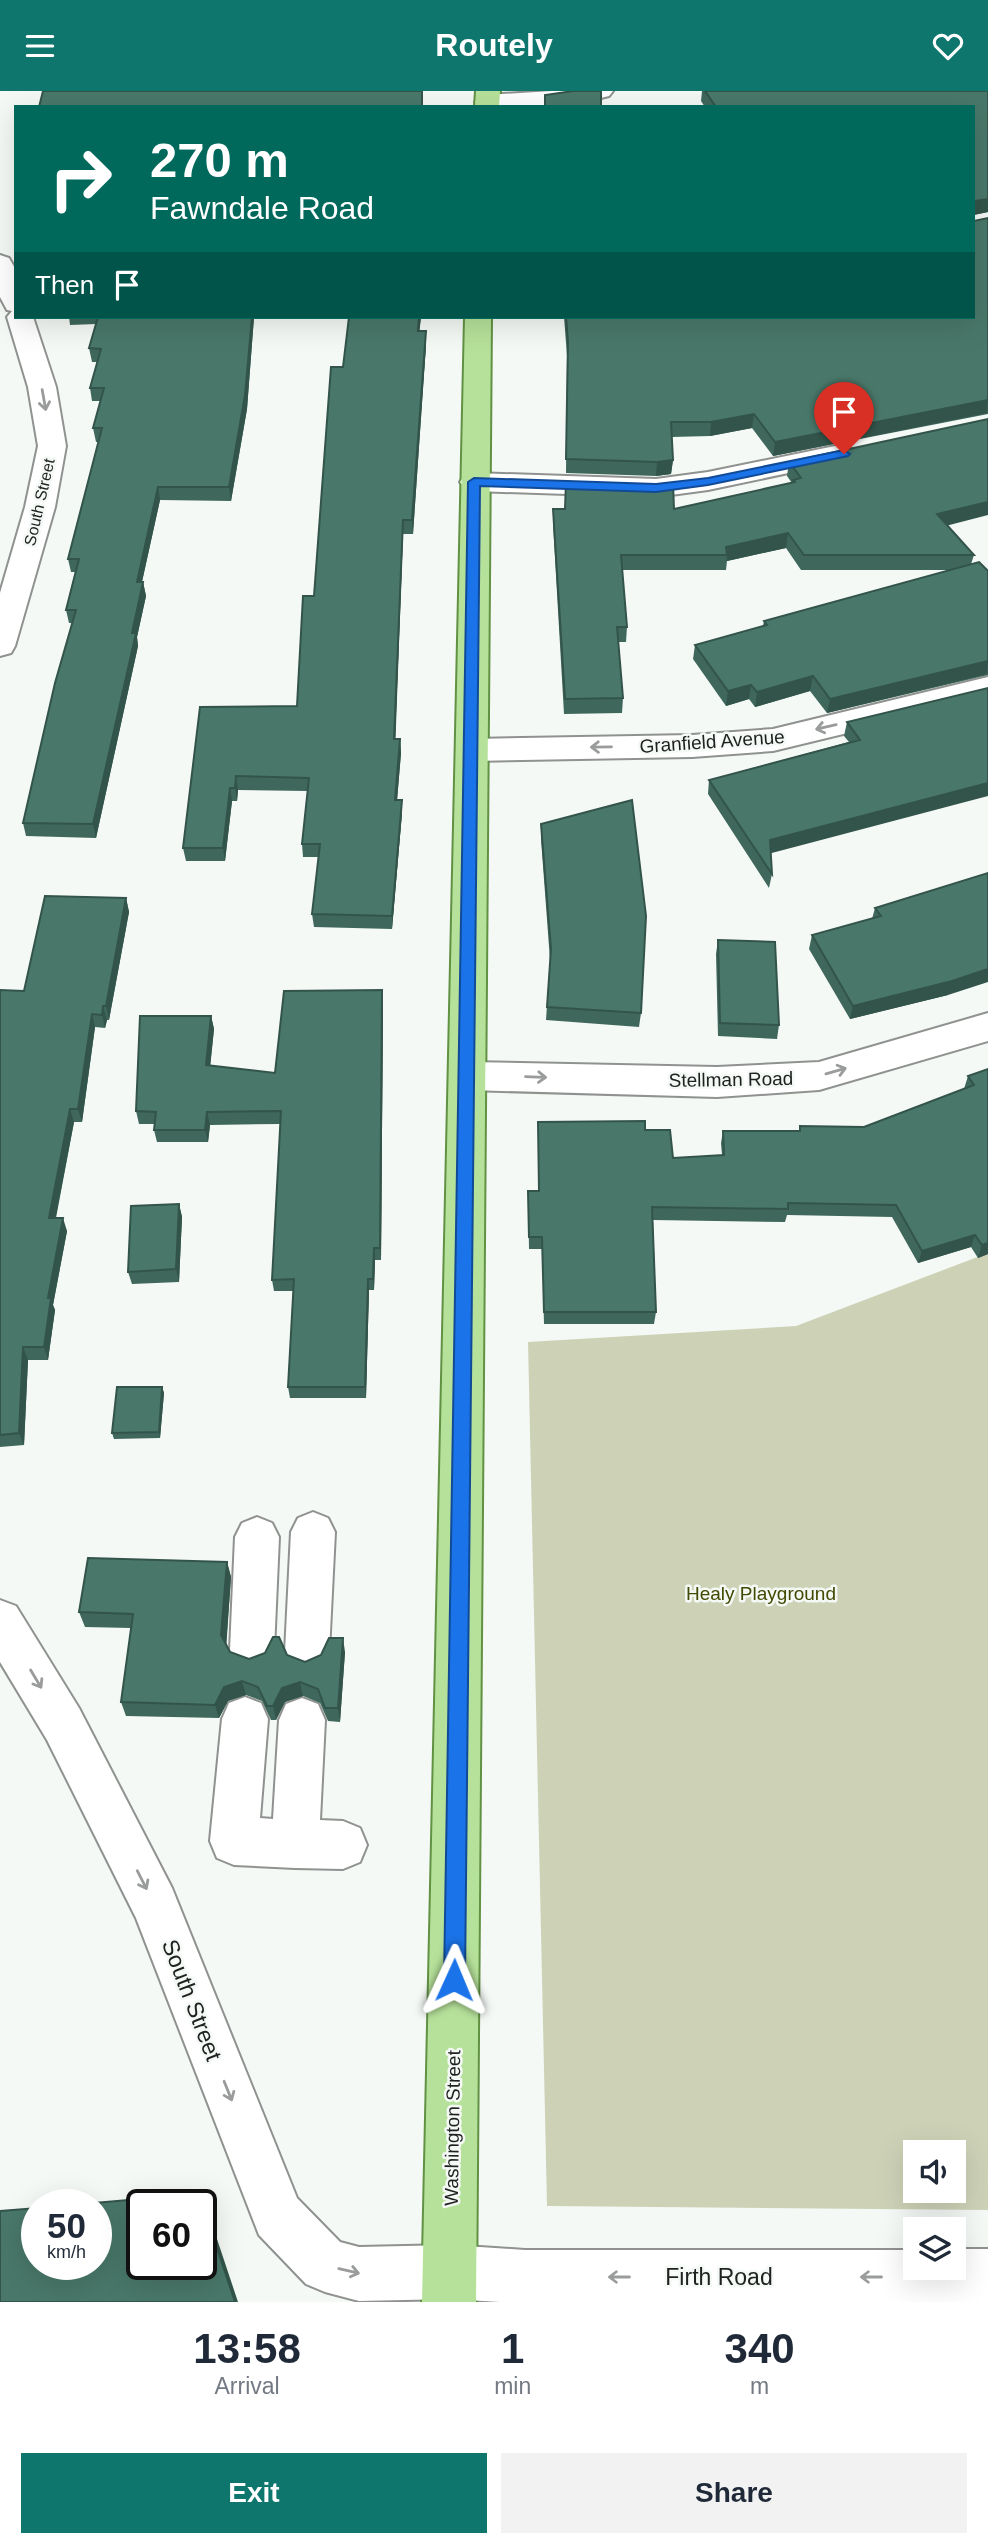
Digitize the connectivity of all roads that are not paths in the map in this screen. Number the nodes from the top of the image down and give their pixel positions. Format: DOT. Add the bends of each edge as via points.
graph roads {
  1 [pos="601,91"];
  2 [pos="487,100"];
  3 [pos="0,263"];
  4 [pos="14,299"];
  5 [pos="21,319"];
  6 [pos="478,319"];
  7 [pos="867,449"];
  8 [pos="474,482"];
  9 [pos="0,646"];
  10 [pos="988,688"];
  11 [pos="472,750"];
  12 [pos="988,1027"];
  13 [pos="468,1076"];
  14 [pos="313,1532"];
  15 [pos="257,1537"];
  16 [pos="0,1621"];
  17 [pos="252,1650"];
  18 [pos="307,1652"];
  19 [pos="245,1719"];
  20 [pos="302,1720"];
  21 [pos="295,1844"];
  22 [pos="343,1845"];
  23 [pos="988,2277"];
  24 [pos="449,2287"];
  1 -- 2 [label="street" via="532,101"];
  3 -- 4 [label="street"];
  5 -- 9 [label="street, South Street, one-way" via="42,387 52,446 40,507"];
  6 -- 8 [label="main road, Washington Street"];
  7 -- 8 [label="street" via="656,488"];
  8 -- 11 [label="main road, Washington Street"];
  10 -- 11 [label="street, Granfield Avenue, one-way" via="773,740"];
  11 -- 13 [label="main road, Washington Street"];
  13 -- 12 [label="street, Stellman Road, one-way" via="717,1082 819,1076"];
  13 -- 24 [label="main road, Washington Street"];
  14 -- 18 [label="street"];
  15 -- 17 [label="street"];
  16 -- 24 [label="street, South Street, one-way" via="63,1724 155,1905 278,2216 325,2265"];
  19 -- 21 [label="street" via="234,1841"];
  20 -- 21 [label="street"];
  21 -- 22 [label="street"];
  23 -- 24 [label="street, Firth Road, one-way" via="525,2277"];
}
